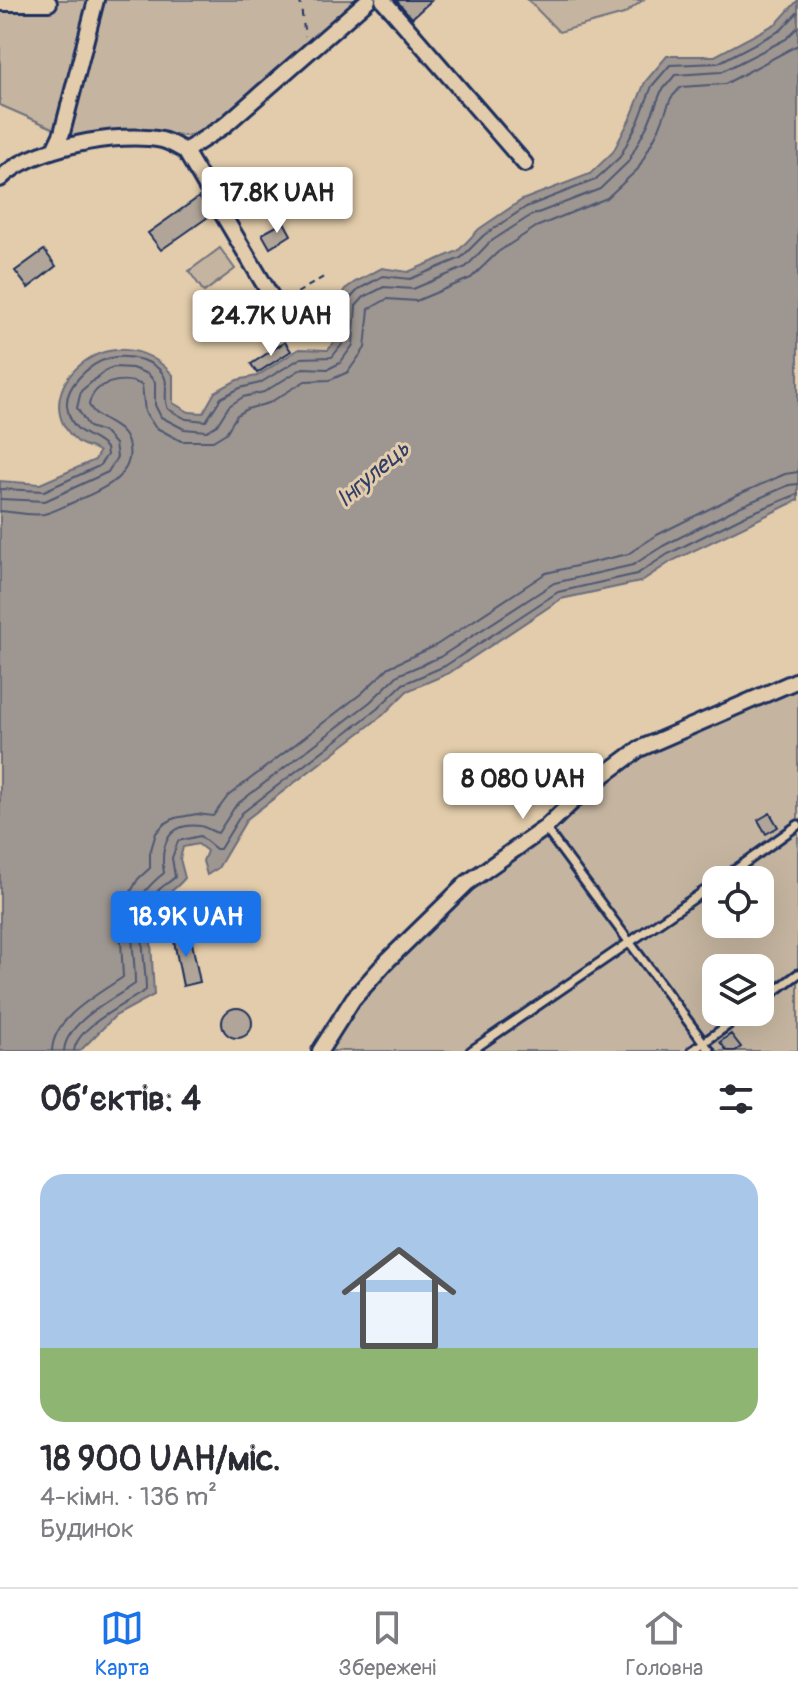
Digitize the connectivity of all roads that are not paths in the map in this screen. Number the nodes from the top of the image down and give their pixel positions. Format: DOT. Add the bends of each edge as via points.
graph roads {
  1 [pos="96,0"];
  2 [pos="368,0"];
  3 [pos="383,0"];
  4 [pos="0,3"];
  5 [pos="49,3"];
  6 [pos="54,150"];
  7 [pos="185,151"];
  8 [pos="525,164"];
  9 [pos="0,179"];
  10 [pos="277,306"];
  11 [pos="798,680"];
  12 [pos="798,825"];
  13 [pos="545,828"];
  14 [pos="741,866"];
  15 [pos="702,893"];
  16 [pos="633,943"];
  17 [pos="798,974"];
  18 [pos="774,992"];
  19 [pos="726,1026"];
  20 [pos="704,1042"];
  21 [pos="320,1051"];
  22 [pos="471,1051"];
  23 [pos="692,1051"];
  24 [pos="710,1051"];
  1 -- 6 [label="street"];
  2 -- 7 [label="street" via="224,126"];
  3 -- 8 [label="street"];
  4 -- 5 [label="street"];
  6 -- 7 [label="street" via="139,139 164,140"];
  6 -- 9 [label="street"];
  7 -- 10 [label="street"];
  11 -- 13 [label="street" via="639,749"];
  12 -- 14 [label="lane"];
  13 -- 16 [label="lane"];
  13 -- 21 [label="street" via="467,883 388,960 353,999"];
  15 -- 16 [label="lane"];
  16 -- 20 [label="lane"];
  16 -- 22 [label="lane"];
  17 -- 18 [label="lane"];
  19 -- 20 [label="lane"];
  20 -- 23 [label="lane"];
  20 -- 24 [label="lane"];
}
